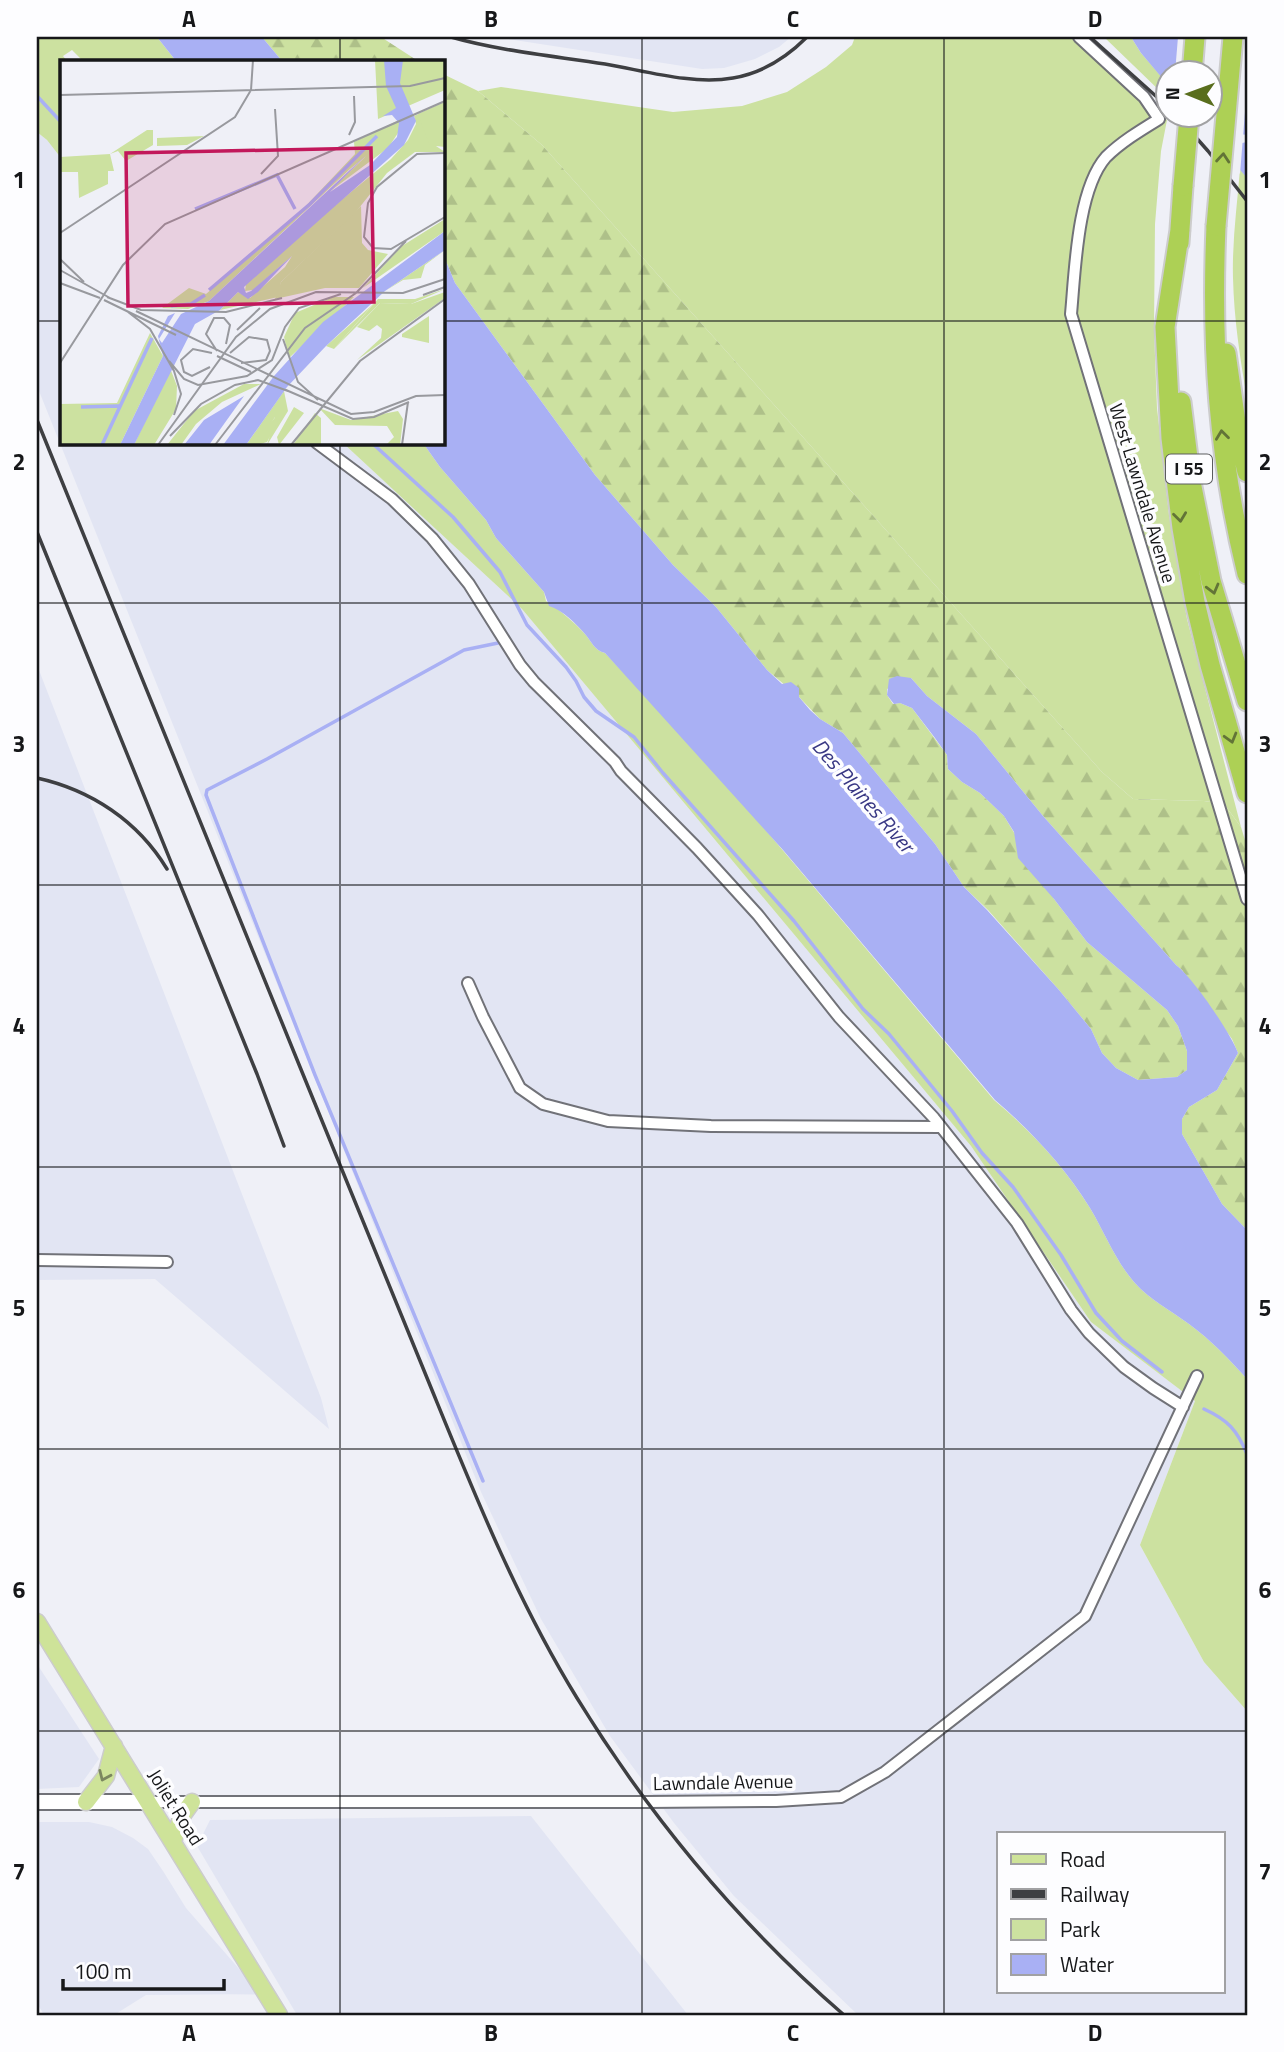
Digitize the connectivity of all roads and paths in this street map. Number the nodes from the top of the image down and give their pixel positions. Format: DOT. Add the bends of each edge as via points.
graph roads {
  1 [pos="1079,37"];
  2 [pos="1195,37"];
  3 [pos="1233,37"];
  4 [pos="1193,60"];
  5 [pos="1188,130"];
  6 [pos="1180,230"];
  7 [pos="1214,276"];
  8 [pos="318,444"];
  9 [pos="1247,472"];
  10 [pos="1247,575"];
  11 [pos="1247,701"];
  12 [pos="1247,793"];
  13 [pos="1247,900"];
  14 [pos="468,983"];
  15 [pos="941,1127"];
  16 [pos="37,1260"];
  17 [pos="167,1262"];
  18 [pos="1197,1376"];
  19 [pos="1183,1407"];
  20 [pos="37,1622"];
  21 [pos="114,1746"];
  22 [pos="37,1802"];
  23 [pos="86,1802"];
  24 [pos="148,1802"];
  25 [pos="192,1802"];
  26 [pos="173,1841"];
  27 [pos="279,2015"];
  1 -- 13 [label="street, West Lawndale Avenue" via="1144,97 1159,120 1116,148 1096,173 1077,248 1071,314"];
  2 -- 4 [label="highway"];
  7 -- 3 [label="highway, I 55, one-way, bridge"];
  5 -- 6 [label="highway, I 55, bridge"];
  6 -- 11 [label="highway, I 55, one-way" via="1178,347 1185,437 1211,581"];
  6 -- 12 [label="highway, one-way" via="1165,327 1172,451 1195,602"];
  7 -- 9 [label="highway"];
  10 -- 7 [label="highway, I 55, one-way" via="1220,420"];
  8 -- 15 [label="street" via="392,499 432,538 469,584 520,666 697,848 758,915 839,1017"];
  14 -- 15 [label="street" via="520,1088 543,1104 608,1121"];
  15 -- 19 [label="street" via="1017,1223 1089,1334 1124,1367"];
  16 -- 17 [label="street"];
  18 -- 19 [label="street, Lawndale Avenue"];
  19 -- 25 [label="street, Lawndale Avenue" via="1085,1616 885,1772 841,1797 647,1802"];
  20 -- 21 [label="main road, Joliet Road"];
  21 -- 23 [label="main road, one-way" via="106,1776"];
  21 -- 24 [label="main road, Joliet Road"];
  22 -- 23 [label="street, Lawndale Avenue"];
  23 -- 24 [label="street, Lawndale Avenue"];
  24 -- 25 [label="street, Lawndale Avenue"];
  24 -- 26 [label="main road, Joliet Road"];
  25 -- 26 [label="main road"];
  26 -- 27 [label="main road, Joliet Road"];
}
